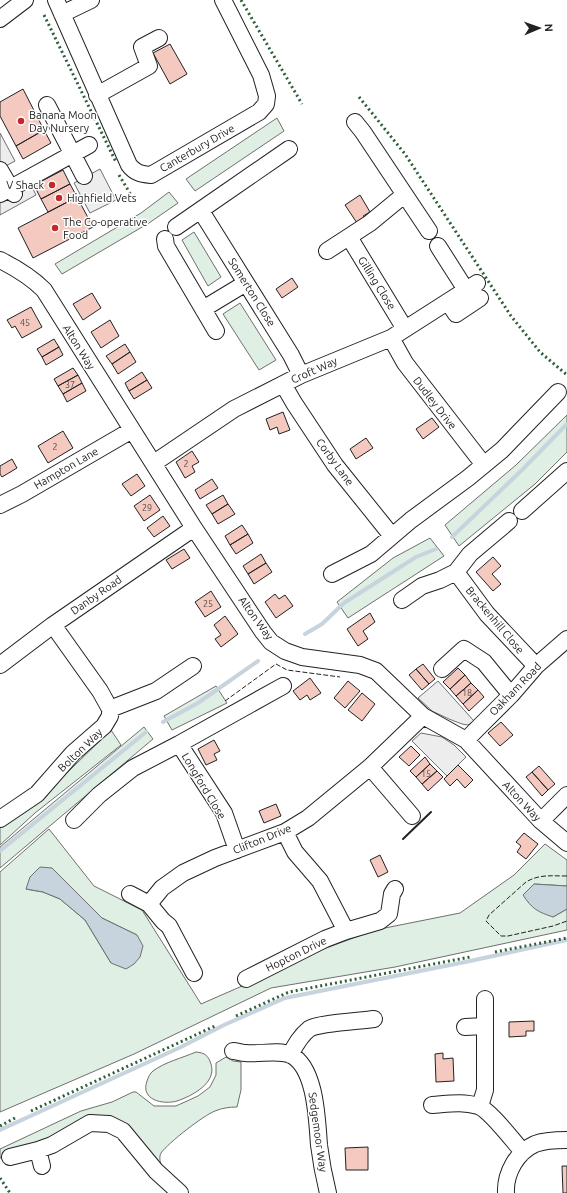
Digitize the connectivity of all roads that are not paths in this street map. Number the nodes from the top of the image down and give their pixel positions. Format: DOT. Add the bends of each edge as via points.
graph roads {
  1 [pos="25,0"];
  2 [pos="91,0"];
  3 [pos="223,0"];
  4 [pos="59,7"];
  5 [pos="0,19"];
  6 [pos="159,38"];
  7 [pos="97,95"];
  8 [pos="47,105"];
  9 [pos="355,122"];
  10 [pos="89,146"];
  11 [pos="289,149"];
  12 [pos="73,155"];
  13 [pos="0,170"];
  14 [pos="84,176"];
  15 [pos="8,192"];
  16 [pos="404,194"];
  17 [pos="201,211"];
  18 [pos="176,227"];
  19 [pos="428,231"];
  20 [pos="349,237"];
  21 [pos="165,239"];
  22 [pos="438,246"];
  23 [pos="327,251"];
  24 [pos="0,260"];
  25 [pos="246,283"];
  26 [pos="203,309"];
  27 [pos="405,329"];
  28 [pos="216,331"];
  29 [pos="391,338"];
  30 [pos="300,375"];
  31 [pos="283,384"];
  32 [pos="558,392"];
  33 [pos="132,430"];
  34 [pos="154,463"];
  35 [pos="484,465"];
  36 [pos="567,472"];
  37 [pos="0,504"];
  38 [pos="522,511"];
  39 [pos="509,521"];
  40 [pos="194,528"];
  41 [pos="392,536"];
  42 [pos="456,572"];
  43 [pos="332,574"];
  44 [pos="402,600"];
  45 [pos="53,625"];
  46 [pos="567,639"];
  47 [pos="0,665"];
  48 [pos="193,666"];
  49 [pos="536,666"];
  50 [pos="442,669"];
  51 [pos="283,686"];
  52 [pos="511,695"];
  53 [pos="110,709"];
  54 [pos="424,716"];
  55 [pos="466,740"];
  56 [pos="179,744"];
  57 [pos="370,767"];
  58 [pos="567,795"];
  59 [pos="412,816"];
  60 [pos="0,819"];
  61 [pos="74,820"];
  62 [pos="540,822"];
  63 [pos="285,832"];
  64 [pos="567,843"];
  65 [pos="237,850"];
  66 [pos="395,889"];
  67 [pos="130,894"];
  68 [pos="148,904"];
  69 [pos="346,931"];
  70 [pos="194,973"];
  71 [pos="246,979"];
  72 [pos="485,999"];
  73 [pos="374,1020"];
  74 [pos="485,1026"];
  75 [pos="465,1027"];
  76 [pos="233,1051"];
  77 [pos="290,1055"];
  78 [pos="432,1105"];
  79 [pos="480,1106"];
  80 [pos="567,1140"];
  81 [pos="38,1150"];
  82 [pos="523,1152"];
  83 [pos="10,1157"];
  84 [pos="42,1166"];
  85 [pos="180,1193"];
  86 [pos="328,1193"];
  87 [pos="506,1193"];
  1 -- 5 [label="street"];
  2 -- 4 [label="street, Canterbury Drive"];
  3 -- 7 [label="street, Canterbury Drive" via="261,75 267,96 266,104 259,112 160,171 151,175 141,174 133,171 128,165"];
  4 -- 7 [label="street, Canterbury Drive"];
  6 -- 7 [label="street" via="142,47 149,66"];
  8 -- 12 [label="street"];
  9 -- 16 [label="street"];
  10 -- 12 [label="street"];
  11 -- 17 [label="street"];
  12 -- 14 [label="street"];
  12 -- 15 [label="street"];
  13 -- 15 [label="street"];
  16 -- 19 [label="street"];
  16 -- 20 [label="street"];
  17 -- 18 [label="street"];
  17 -- 25 [label="street, Somerton Close"];
  20 -- 23 [label="street"];
  20 -- 27 [label="street, Gilling Close"];
  21 -- 26 [label="street" via="166,246"];
  22 -- 27 [label="street, Croft Way" via="474,290 452,308"];
  24 -- 33 [label="street, Alton Way" via="33,279 39,286"];
  25 -- 26 [label="street"];
  25 -- 30 [label="street, Somerton Close" via="291,355"];
  26 -- 28 [label="street"];
  27 -- 29 [label="street, Croft Way"];
  29 -- 30 [label="street, Croft Way"];
  29 -- 35 [label="street, Dudley Drive" via="405,363"];
  30 -- 31 [label="street, Croft Way"];
  31 -- 34 [label="street, Croft Way" via="234,409"];
  31 -- 41 [label="street, Corby Lane" via="335,465"];
  32 -- 35 [label="street"];
  33 -- 34 [label="street, Alton Way"];
  33 -- 37 [label="street, Hampton Lane" via="22,494"];
  34 -- 40 [label="street, Alton Way"];
  35 -- 41 [label="street"];
  36 -- 38 [label="street"];
  39 -- 42 [label="street" via="470,554"];
  40 -- 45 [label="street, Danby Road"];
  40 -- 54 [label="street, Alton Way" via="271,642 285,651 302,657 360,665 376,671"];
  41 -- 43 [label="street" via="371,554"];
  42 -- 44 [label="street" via="422,586"];
  42 -- 49 [label="street, Brackenhill Close" via="487,614"];
  45 -- 47 [label="street, Danby Road"];
  45 -- 53 [label="street"];
  46 -- 49 [label="street, Oakham Road"];
  48 -- 53 [label="street" via="156,691"];
  49 -- 52 [label="street, Oakham Road"];
  50 -- 52 [label="street" via="464,649 484,662"];
  51 -- 56 [label="street, Longford Close"];
  52 -- 55 [label="street, Oakham Road"];
  53 -- 60 [label="street, Bolton Way" via="110,716 104,726 73,753 37,794"];
  54 -- 55 [label="street, Alton Way"];
  54 -- 57 [label="street, Clifton Drive"];
  55 -- 62 [label="street, Alton Way"];
  56 -- 61 [label="street, Longford Close" via="133,768 99,795"];
  56 -- 65 [label="street, Longford Close" via="224,813"];
  57 -- 59 [label="street"];
  57 -- 63 [label="street, Clifton Drive" via="308,818"];
  58 -- 62 [label="street"];
  62 -- 64 [label="street, Alton Way"];
  63 -- 65 [label="street, Clifton Drive"];
  63 -- 69 [label="street" via="295,852 320,881"];
  65 -- 68 [label="street, Clifton Drive" via="183,873 162,888"];
  66 -- 69 [label="street, Hopton Drive" via="389,914 380,921"];
  67 -- 68 [label="street"];
  68 -- 70 [label="street" via="169,926"];
  69 -- 71 [label="street, Hopton Drive"];
  72 -- 74 [label="street"];
  73 -- 77 [label="street" via="338,1022 310,1028 301,1036"];
  74 -- 75 [label="street"];
  74 -- 79 [label="street" via="485,1090"];
  76 -- 77 [label="street" via="277,1052"];
  77 -- 86 [label="street, Sedgemoor Way" via="302,1064 311,1085"];
  78 -- 79 [label="street" via="466,1103"];
  79 -- 82 [label="street"];
  80 -- 82 [label="street" via="536,1143"];
  81 -- 83 [label="street"];
  81 -- 84 [label="street"];
  81 -- 85 [label="street" via="52,1145 90,1123 109,1124 123,1131 156,1171"];
  82 -- 87 [label="street" via="508,1175"];
}
